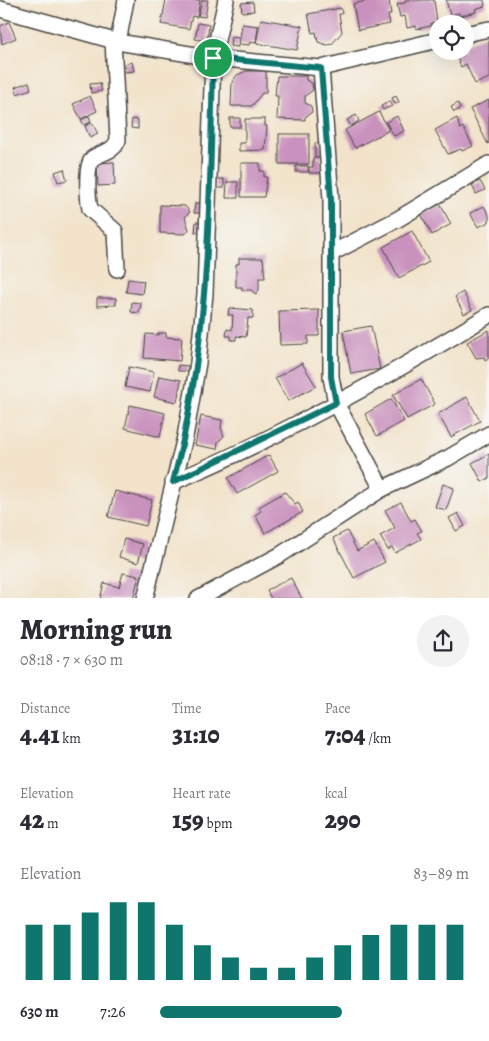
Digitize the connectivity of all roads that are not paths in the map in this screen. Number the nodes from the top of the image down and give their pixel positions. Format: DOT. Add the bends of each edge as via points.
graph roads {
  1 [pos="126,0"];
  2 [pos="226,0"];
  3 [pos="0,8"];
  4 [pos="489,29"];
  5 [pos="474,32"];
  6 [pos="116,41"];
  7 [pos="429,42"];
  8 [pos="213,58"];
  9 [pos="321,68"];
  10 [pos="489,164"];
  11 [pos="332,253"];
  12 [pos="116,269"];
  13 [pos="489,316"];
  14 [pos="336,403"];
  15 [pos="489,434"];
  16 [pos="173,482"];
  17 [pos="382,489"];
  18 [pos="146,598"];
  19 [pos="198,598"];
  1 -- 6 [label="street"];
  2 -- 8 [label="street"];
  3 -- 6 [label="street"];
  4 -- 5 [label="street"];
  6 -- 8 [label="street"];
  6 -- 12 [label="street" via="118,140 111,150 89,163 88,184 90,209 113,228 117,236"];
  7 -- 9 [label="street"];
  8 -- 9 [label="street"];
  8 -- 16 [label="street" via="204,304 187,428"];
  9 -- 11 [label="street"];
  10 -- 11 [label="street" via="398,219"];
  11 -- 14 [label="street" via="331,377"];
  13 -- 14 [label="street"];
  14 -- 16 [label="street"];
  14 -- 17 [label="street"];
  15 -- 17 [label="street" via="448,458"];
  16 -- 18 [label="street"];
  17 -- 19 [label="street" via="280,555"];
}
